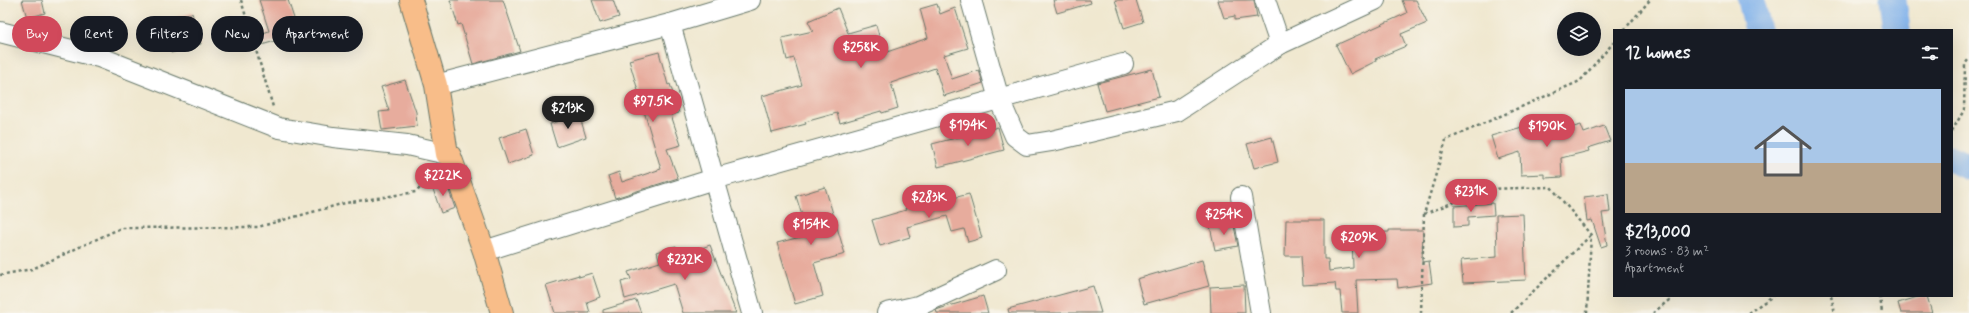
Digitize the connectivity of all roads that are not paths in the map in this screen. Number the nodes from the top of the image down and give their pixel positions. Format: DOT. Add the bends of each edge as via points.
graph roads {
  1 [pos="410,0"];
  2 [pos="750,0"];
  3 [pos="971,0"];
  4 [pos="1265,0"];
  5 [pos="1375,0"];
  6 [pos="670,24"];
  7 [pos="0,32"];
  8 [pos="1280,44"];
  9 [pos="1123,64"];
  10 [pos="436,85"];
  11 [pos="999,99"];
  12 [pos="448,155"];
  13 [pos="714,179"];
  14 [pos="1242,197"];
  15 [pos="484,251"];
  16 [pos="996,270"];
  17 [pos="919,310"];
  18 [pos="502,313"];
  19 [pos="752,313"];
  20 [pos="887,313"];
  21 [pos="1261,313"];
  1 -- 10 [label="highway"];
  2 -- 6 [label="street"];
  3 -- 11 [label="street"];
  4 -- 8 [label="street"];
  5 -- 8 [label="street"];
  6 -- 10 [label="street"];
  6 -- 13 [label="street"];
  7 -- 12 [label="street" via="99,57 279,128 407,145"];
  8 -- 11 [label="street" via="1177,111 1052,141 1028,145 1015,136"];
  9 -- 11 [label="street"];
  10 -- 12 [label="highway"];
  11 -- 13 [label="street"];
  12 -- 15 [label="highway"];
  13 -- 15 [label="street"];
  13 -- 19 [label="street"];
  14 -- 21 [label="street"];
  15 -- 18 [label="highway"];
  16 -- 17 [label="street"];
  17 -- 20 [label="street"];
}
